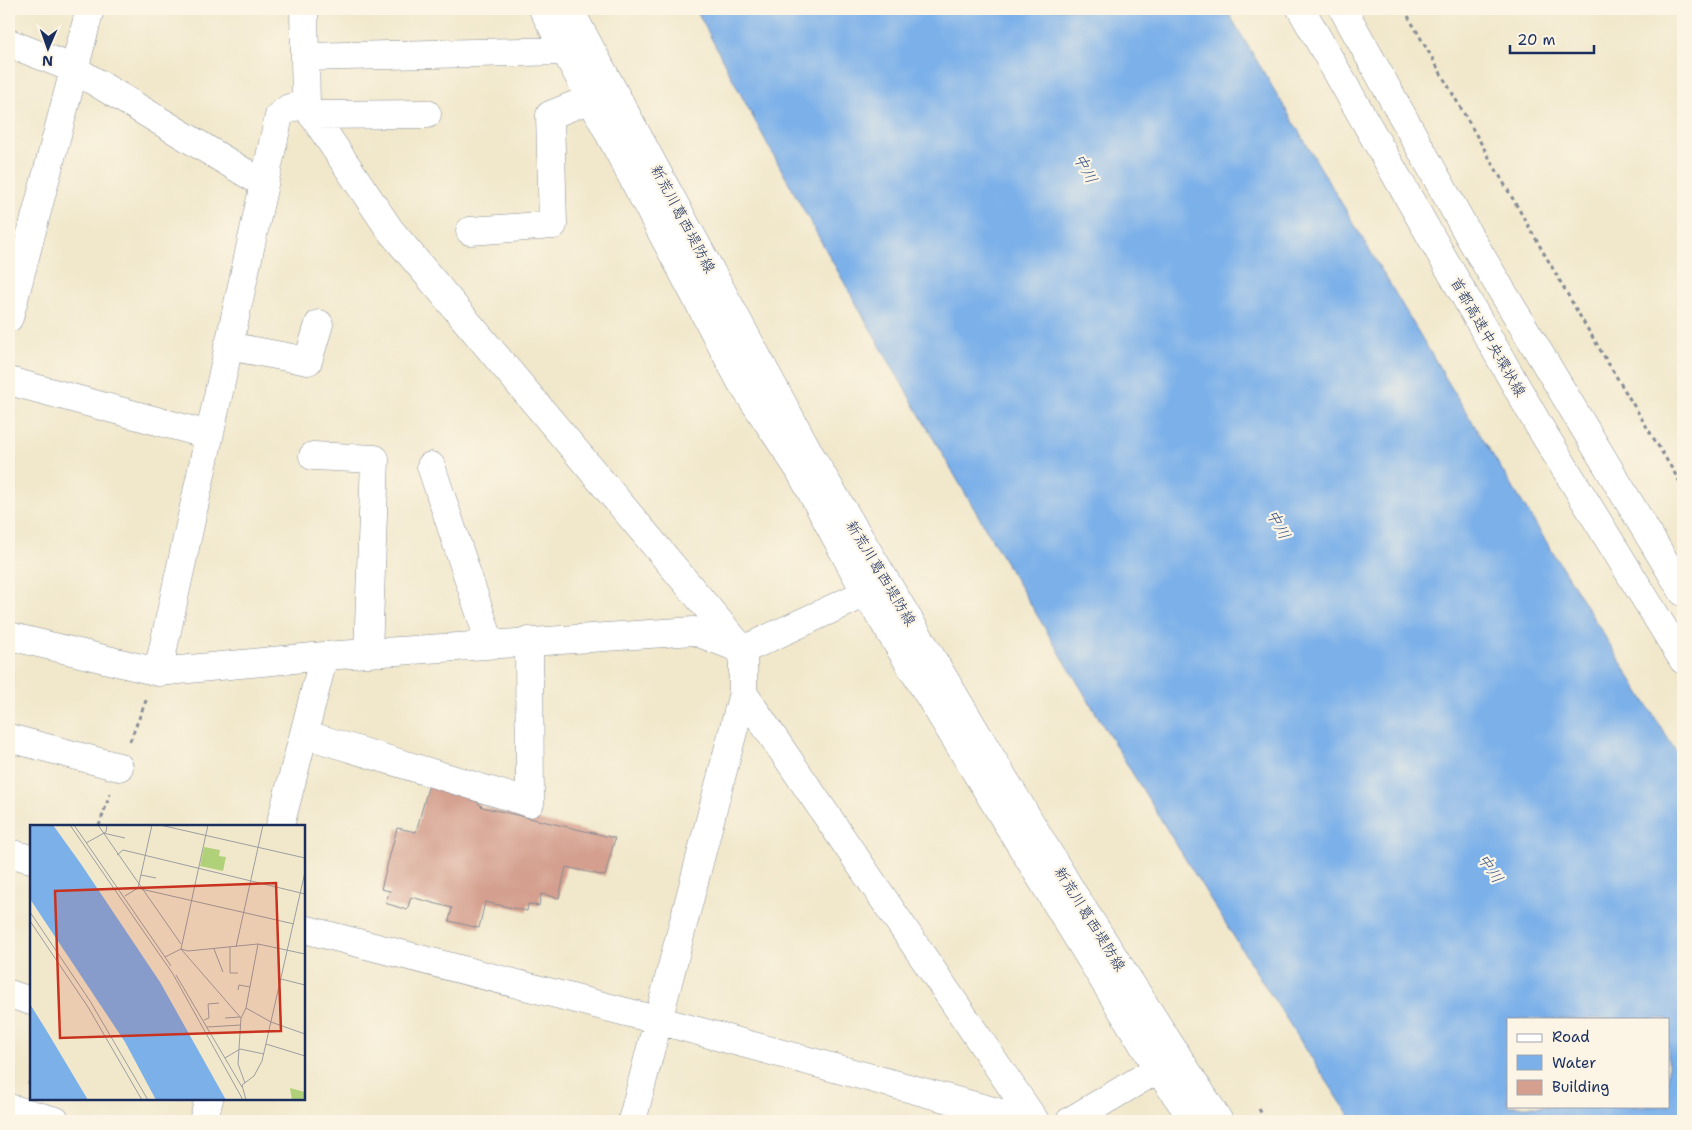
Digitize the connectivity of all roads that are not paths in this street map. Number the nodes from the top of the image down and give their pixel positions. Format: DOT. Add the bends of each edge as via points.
graph roads {
  1 [pos="90,9"];
  2 [pos="304,9"];
  3 [pos="543,9"];
  4 [pos="569,9"];
  5 [pos="1301,9"];
  6 [pos="1343,9"];
  7 [pos="9,43"];
  8 [pos="564,51"];
  9 [pos="305,56"];
  10 [pos="74,69"];
  11 [pos="590,99"];
  12 [pos="309,110"];
  13 [pos="427,114"];
  14 [pos="264,184"];
  15 [pos="470,231"];
  16 [pos="9,318"];
  17 [pos="319,324"];
  18 [pos="228,346"];
  19 [pos="9,381"];
  20 [pos="209,434"];
  21 [pos="313,456"];
  22 [pos="806,464"];
  23 [pos="431,466"];
  24 [pos="866,592"];
  25 [pos="1683,592"];
  26 [pos="9,636"];
  27 [pos="529,641"];
  28 [pos="490,643"];
  29 [pos="743,650"];
  30 [pos="368,653"];
  31 [pos="324,656"];
  32 [pos="1683,660"];
  33 [pos="158,672"];
  34 [pos="743,693"];
  35 [pos="304,734"];
  36 [pos="9,738"];
  37 [pos="119,767"];
  38 [pos="280,825"];
  39 [pos="9,853"];
  40 [pos="30,859"];
  41 [pos="305,929"];
  42 [pos="9,994"];
  43 [pos="30,1001"];
  44 [pos="657,1020"];
  45 [pos="1158,1069"];
  46 [pos="209,1100"];
  47 [pos="9,1108"];
  48 [pos="56,1121"];
  49 [pos="203,1121"];
  50 [pos="632,1121"];
  51 [pos="1030,1121"];
  52 [pos="1035,1121"];
  53 [pos="1070,1121"];
  54 [pos="1194,1121"];
  55 [pos="1219,1121"];
  1 -- 10 [label="main road"];
  2 -- 9 [label="main road"];
  3 -- 8 [label="main road"];
  4 -- 22 [label="main road, 新荒川葛西堤防線"];
  5 -- 32 [label="main road, 首都高速中央環状線" via="1534,417"];
  6 -- 25 [label="main road" via="1469,236"];
  7 -- 10 [label="main road"];
  8 -- 9 [label="main road"];
  8 -- 11 [label="main road"];
  9 -- 12 [label="main road"];
  10 -- 14 [label="main road"];
  10 -- 16 [label="main road"];
  11 -- 15 [label="main road" via="550,115 553,225"];
  11 -- 22 [label="main road" via="741,382"];
  12 -- 13 [label="main road"];
  12 -- 14 [label="main road" via="289,108 279,116"];
  12 -- 29 [label="main road" via="390,230"];
  14 -- 18 [label="main road"];
  17 -- 18 [label="main road" via="308,361"];
  18 -- 20 [label="main road"];
  19 -- 20 [label="main road"];
  20 -- 33 [label="main road"];
  21 -- 30 [label="main road" via="375,459"];
  22 -- 24 [label="main road"];
  22 -- 55 [label="main road, 新荒川葛西堤防線" via="1072,892"];
  23 -- 28 [label="main road"];
  24 -- 29 [label="main road"];
  24 -- 45 [label="main road"];
  26 -- 33 [label="main road"];
  27 -- 28 [label="main road"];
  27 -- 29 [label="main road" via="694,631"];
  27 -- 35 [label="main road" via="530,803"];
  28 -- 30 [label="main road"];
  29 -- 34 [label="main road"];
  30 -- 31 [label="main road"];
  31 -- 33 [label="main road"];
  31 -- 35 [label="main road"];
  34 -- 44 [label="main road"];
  34 -- 52 [label="main road"];
  35 -- 38 [label="main road"];
  36 -- 37 [label="main road"];
  39 -- 40 [label="main road"];
  41 -- 44 [label="main road"];
  42 -- 43 [label="main road"];
  44 -- 50 [label="main road"];
  44 -- 51 [label="main road"];
  45 -- 53 [label="main road"];
  45 -- 54 [label="main road"];
  46 -- 49 [label="main road"];
  47 -- 48 [label="main road"];
}
